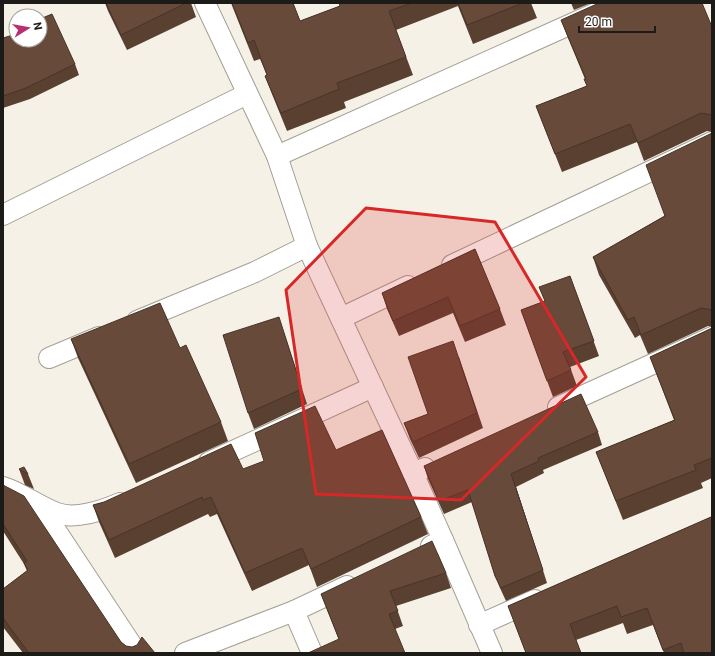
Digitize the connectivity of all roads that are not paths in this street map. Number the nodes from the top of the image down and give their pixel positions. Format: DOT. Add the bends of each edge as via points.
graph roads {
  1 [pos="205,3"];
  2 [pos="618,3"];
  3 [pos="247,94"];
  4 [pos="712,142"];
  5 [pos="277,156"];
  6 [pos="3,215"];
  7 [pos="307,246"];
  8 [pos="341,318"];
  9 [pos="712,337"];
  10 [pos="49,358"];
  11 [pos="373,387"];
  12 [pos="541,415"];
  13 [pos="442,460"];
  14 [pos="193,470"];
  15 [pos="413,473"];
  16 [pos="3,487"];
  17 [pos="135,496"];
  18 [pos="39,505"];
  19 [pos="443,540"];
  20 [pos="414,554"];
  21 [pos="365,578"];
  22 [pos="552,593"];
  23 [pos="294,611"];
  24 [pos="479,625"];
  25 [pos="137,653"];
  26 [pos="185,653"];
  27 [pos="312,653"];
  28 [pos="492,653"];
  1 -- 3 [label="street"];
  2 -- 5 [label="street"];
  3 -- 5 [label="street"];
  3 -- 6 [label="street"];
  4 -- 8 [label="street"];
  5 -- 7 [label="street"];
  7 -- 8 [label="street"];
  7 -- 10 [label="street" via="255,272"];
  8 -- 11 [label="street"];
  9 -- 12 [label="street"];
  11 -- 14 [label="street"];
  11 -- 15 [label="street"];
  13 -- 15 [label="street"];
  15 -- 19 [label="street"];
  16 -- 18 [label="street"];
  17 -- 18 [label="street" via="106,509 84,514 58,514"];
  18 -- 25 [label="street"];
  19 -- 20 [label="street"];
  19 -- 24 [label="street"];
  21 -- 23 [label="street"];
  22 -- 24 [label="street"];
  23 -- 26 [label="street"];
  23 -- 27 [label="street"];
  24 -- 28 [label="street"];
}
